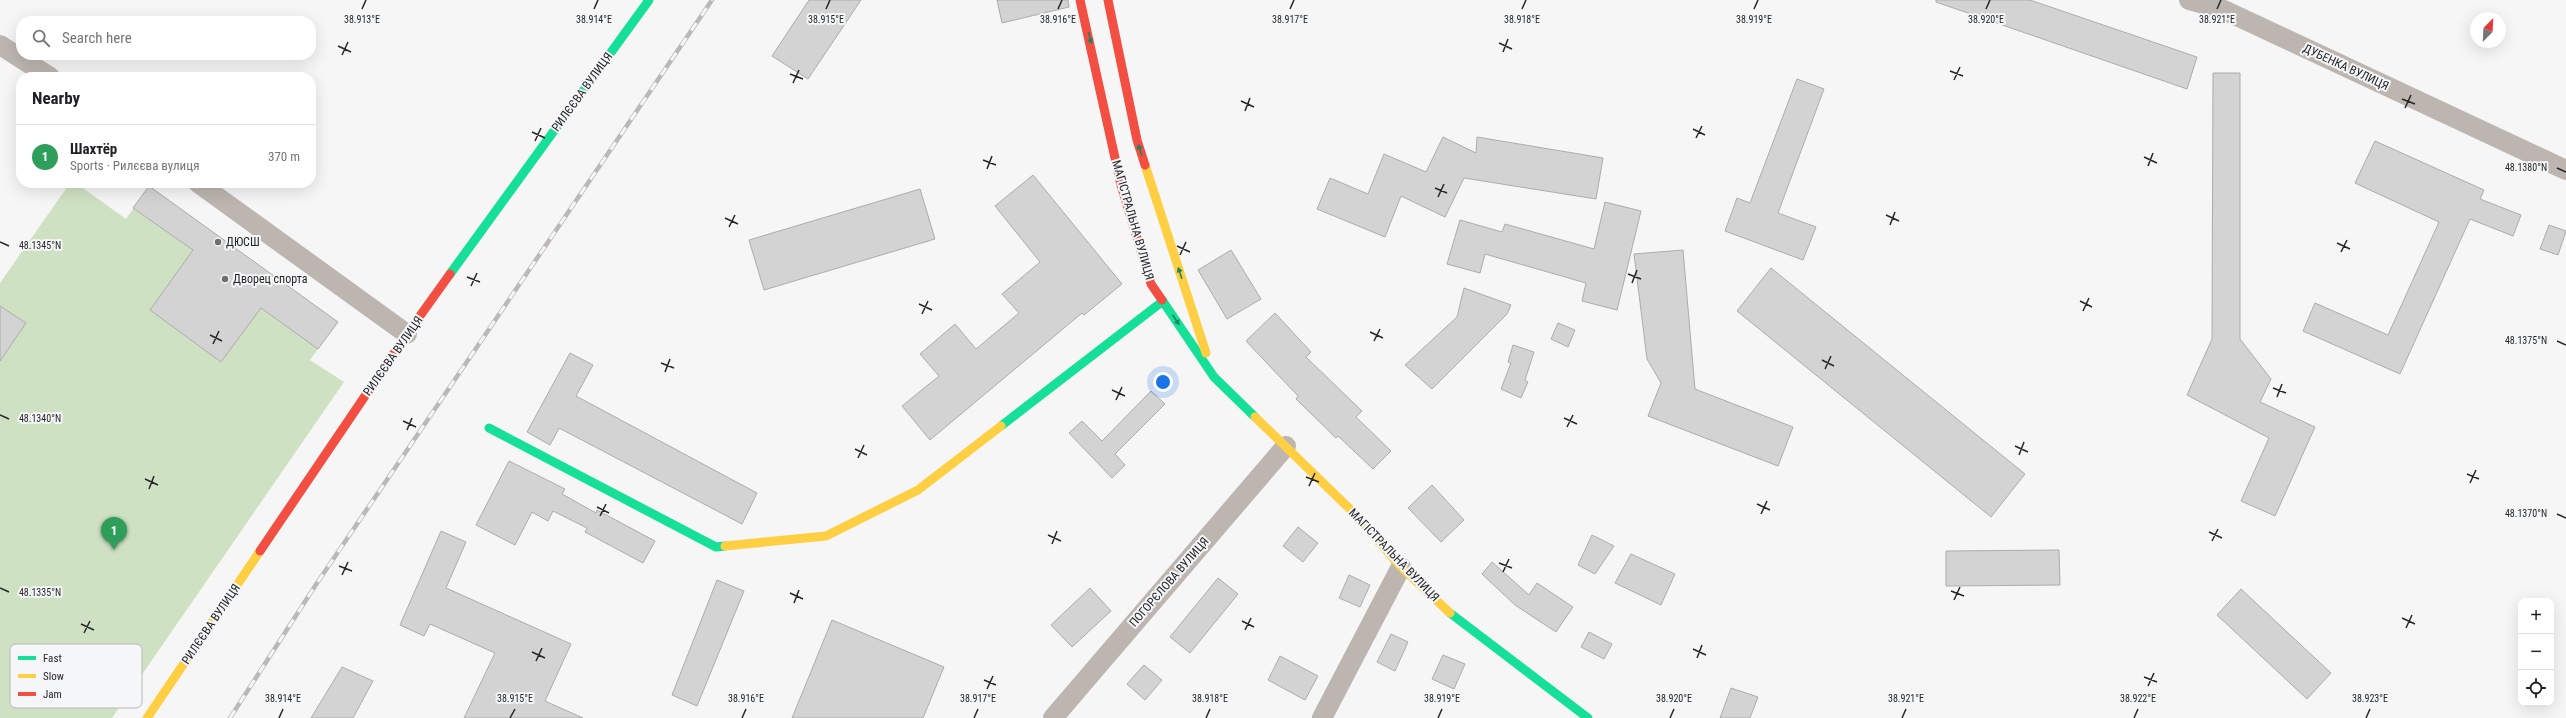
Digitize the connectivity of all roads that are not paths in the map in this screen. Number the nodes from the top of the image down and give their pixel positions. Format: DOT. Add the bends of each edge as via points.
graph roads {
  1 [pos="649,0"];
  2 [pos="1080,0"];
  3 [pos="1108,0"];
  4 [pos="2189,0"];
  5 [pos="2237,8"];
  6 [pos="0,45"];
  7 [pos="16,55"];
  8 [pos="23,60"];
  9 [pos="42,72"];
  10 [pos="2566,170"];
  11 [pos="205,188"];
  12 [pos="1163,301"];
  13 [pos="407,334"];
  14 [pos="1214,377"];
  15 [pos="489,428"];
  16 [pos="1286,446"];
  17 [pos="1401,567"];
  18 [pos="147,718"];
  19 [pos="1053,718"];
  20 [pos="1322,718"];
  21 [pos="1588,718"];
  1 -- 13 [label="street, РИЛЄЄВА ВУЛИЦЯ"];
  2 -- 12 [label="street, МАГІСТРАЛЬНА ВУЛИЦЯ, one-way" via="1121,185 1151,284"];
  14 -- 3 [label="street, МАГІСТРАЛЬНА ВУЛИЦЯ, one-way" via="1137,140"];
  4 -- 5 [label="street, ДУБЕНКА ВУЛИЦЯ" via="2224,10"];
  5 -- 10 [label="street, ДУБЕНКА ВУЛИЦЯ"];
  6 -- 7 [label="street"];
  8 -- 9 [label="street"];
  11 -- 13 [label="street"];
  12 -- 14 [label="street, МАГІСТРАЛЬНА ВУЛИЦЯ, one-way"];
  12 -- 15 [label="street" via="918,490 826,536 716,547"];
  13 -- 18 [label="street, РИЛЄЄВА ВУЛИЦЯ"];
  14 -- 16 [label="street, МАГІСТРАЛЬНА ВУЛИЦЯ"];
  16 -- 17 [label="street, МАГІСТРАЛЬНА ВУЛИЦЯ" via="1355,514"];
  16 -- 19 [label="street, ПОГОРЄЛОВА ВУЛИЦЯ"];
  17 -- 20 [label="street"];
  17 -- 21 [label="street, МАГІСТРАЛЬНА ВУЛИЦЯ" via="1447,611"];
}
